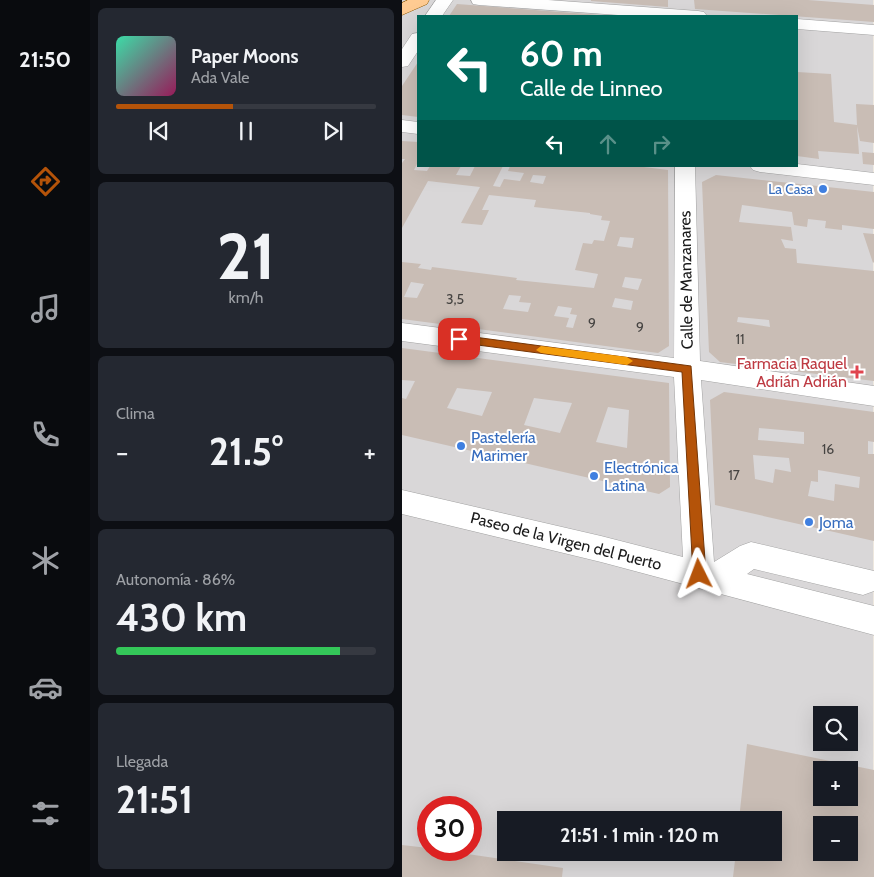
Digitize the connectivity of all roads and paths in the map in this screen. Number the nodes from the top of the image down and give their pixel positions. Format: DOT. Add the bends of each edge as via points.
graph roads {
  1 [pos="421,0"];
  2 [pos="445,0"];
  3 [pos="479,0"];
  4 [pos="402,10"];
  5 [pos="686,12"];
  6 [pos="435,15"];
  7 [pos="798,24"];
  8 [pos="874,30"];
  9 [pos="417,40"];
  10 [pos="402,62"];
  11 [pos="402,126"];
  12 [pos="417,128"];
  13 [pos="685,167"];
  14 [pos="769,167"];
  15 [pos="874,179"];
  16 [pos="402,332"];
  17 [pos="687,369"];
  18 [pos="874,396"];
  19 [pos="408,499"];
  20 [pos="707,576"];
  21 [pos="863,581"];
  22 [pos="874,621"];
  1 -- 4 [label="main road"];
  2 -- 6 [label="street"];
  3 -- 5 [label="street"];
  7 -- 8 [label="street"];
  9 -- 10 [label="street"];
  11 -- 12 [label="street"];
  13 -- 17 [label="street, Calle de Manzanares"];
  14 -- 15 [label="street"];
  16 -- 17 [label="street"];
  17 -- 18 [label="street"];
  17 -- 20 [label="street, Calle de Manzanares"];
  19 -- 20 [label="street, Paseo de la Virgen del Puerto"];
  20 -- 21 [label="street" via="751,555"];
  20 -- 22 [label="street, Paseo de la Virgen del Puerto"];
}
